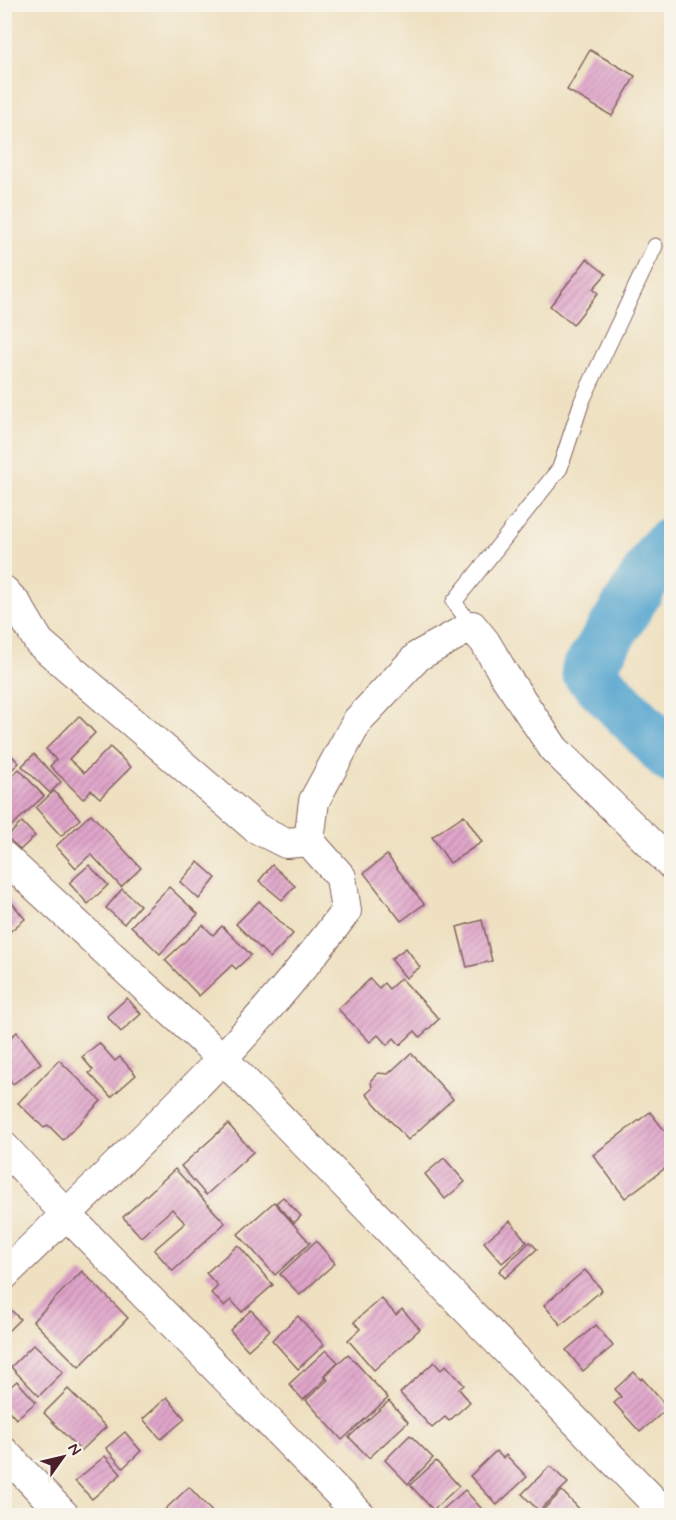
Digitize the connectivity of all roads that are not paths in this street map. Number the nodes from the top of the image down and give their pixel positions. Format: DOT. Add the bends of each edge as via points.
graph roads {
  1 [pos="655,246"];
  2 [pos="4,591"];
  3 [pos="472,626"];
  4 [pos="309,841"];
  5 [pos="4,857"];
  6 [pos="672,865"];
  7 [pos="223,1059"];
  8 [pos="4,1147"];
  9 [pos="66,1214"];
  10 [pos="4,1275"];
  11 [pos="4,1452"];
  12 [pos="65,1515"];
  13 [pos="361,1515"];
  14 [pos="668,1515"];
  1 -- 3 [label="lane" via="582,401 560,468 454,603"];
  2 -- 4 [label="street" via="39,642 256,828 286,843"];
  3 -- 4 [label="street" via="418,656 358,720 314,801"];
  3 -- 6 [label="street" via="554,749"];
  4 -- 7 [label="street" via="341,877 346,911"];
  5 -- 7 [label="street"];
  7 -- 9 [label="street"];
  7 -- 14 [label="street"];
  8 -- 9 [label="street"];
  9 -- 10 [label="street"];
  9 -- 13 [label="street"];
  11 -- 12 [label="street"];
}
